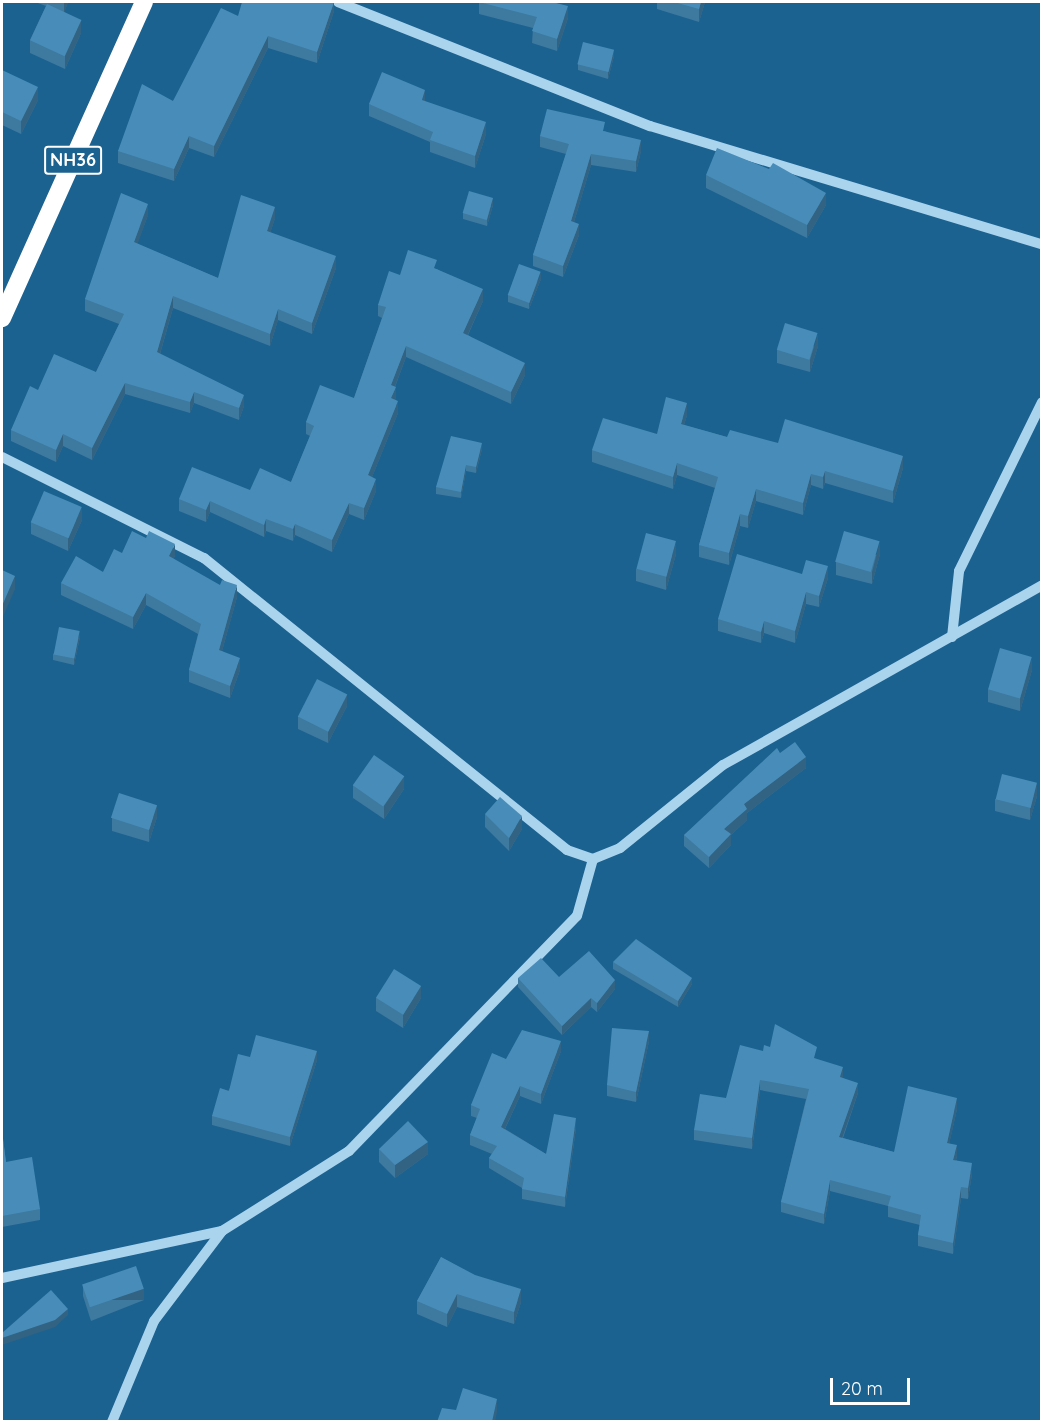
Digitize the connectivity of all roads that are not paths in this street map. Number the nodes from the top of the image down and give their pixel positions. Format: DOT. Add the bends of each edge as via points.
graph roads {
  1 [pos="144,2"];
  2 [pos="338,2"];
  3 [pos="1041,244"];
  4 [pos="2,318"];
  5 [pos="1041,402"];
  6 [pos="2,457"];
  7 [pos="1041,585"];
  8 [pos="952,637"];
  9 [pos="593,859"];
  10 [pos="222,1231"];
  11 [pos="2,1278"];
  12 [pos="112,1422"];
  1 -- 4 [label="highway, NH36"];
  2 -- 3 [label="street" via="650,126"];
  5 -- 8 [label="street" via="959,571"];
  6 -- 9 [label="street" via="204,558 567,850"];
  7 -- 8 [label="street"];
  8 -- 9 [label="street" via="723,765 620,848"];
  9 -- 10 [label="street" via="577,916 349,1151"];
  10 -- 11 [label="street"];
  10 -- 12 [label="street" via="154,1321"];
}
